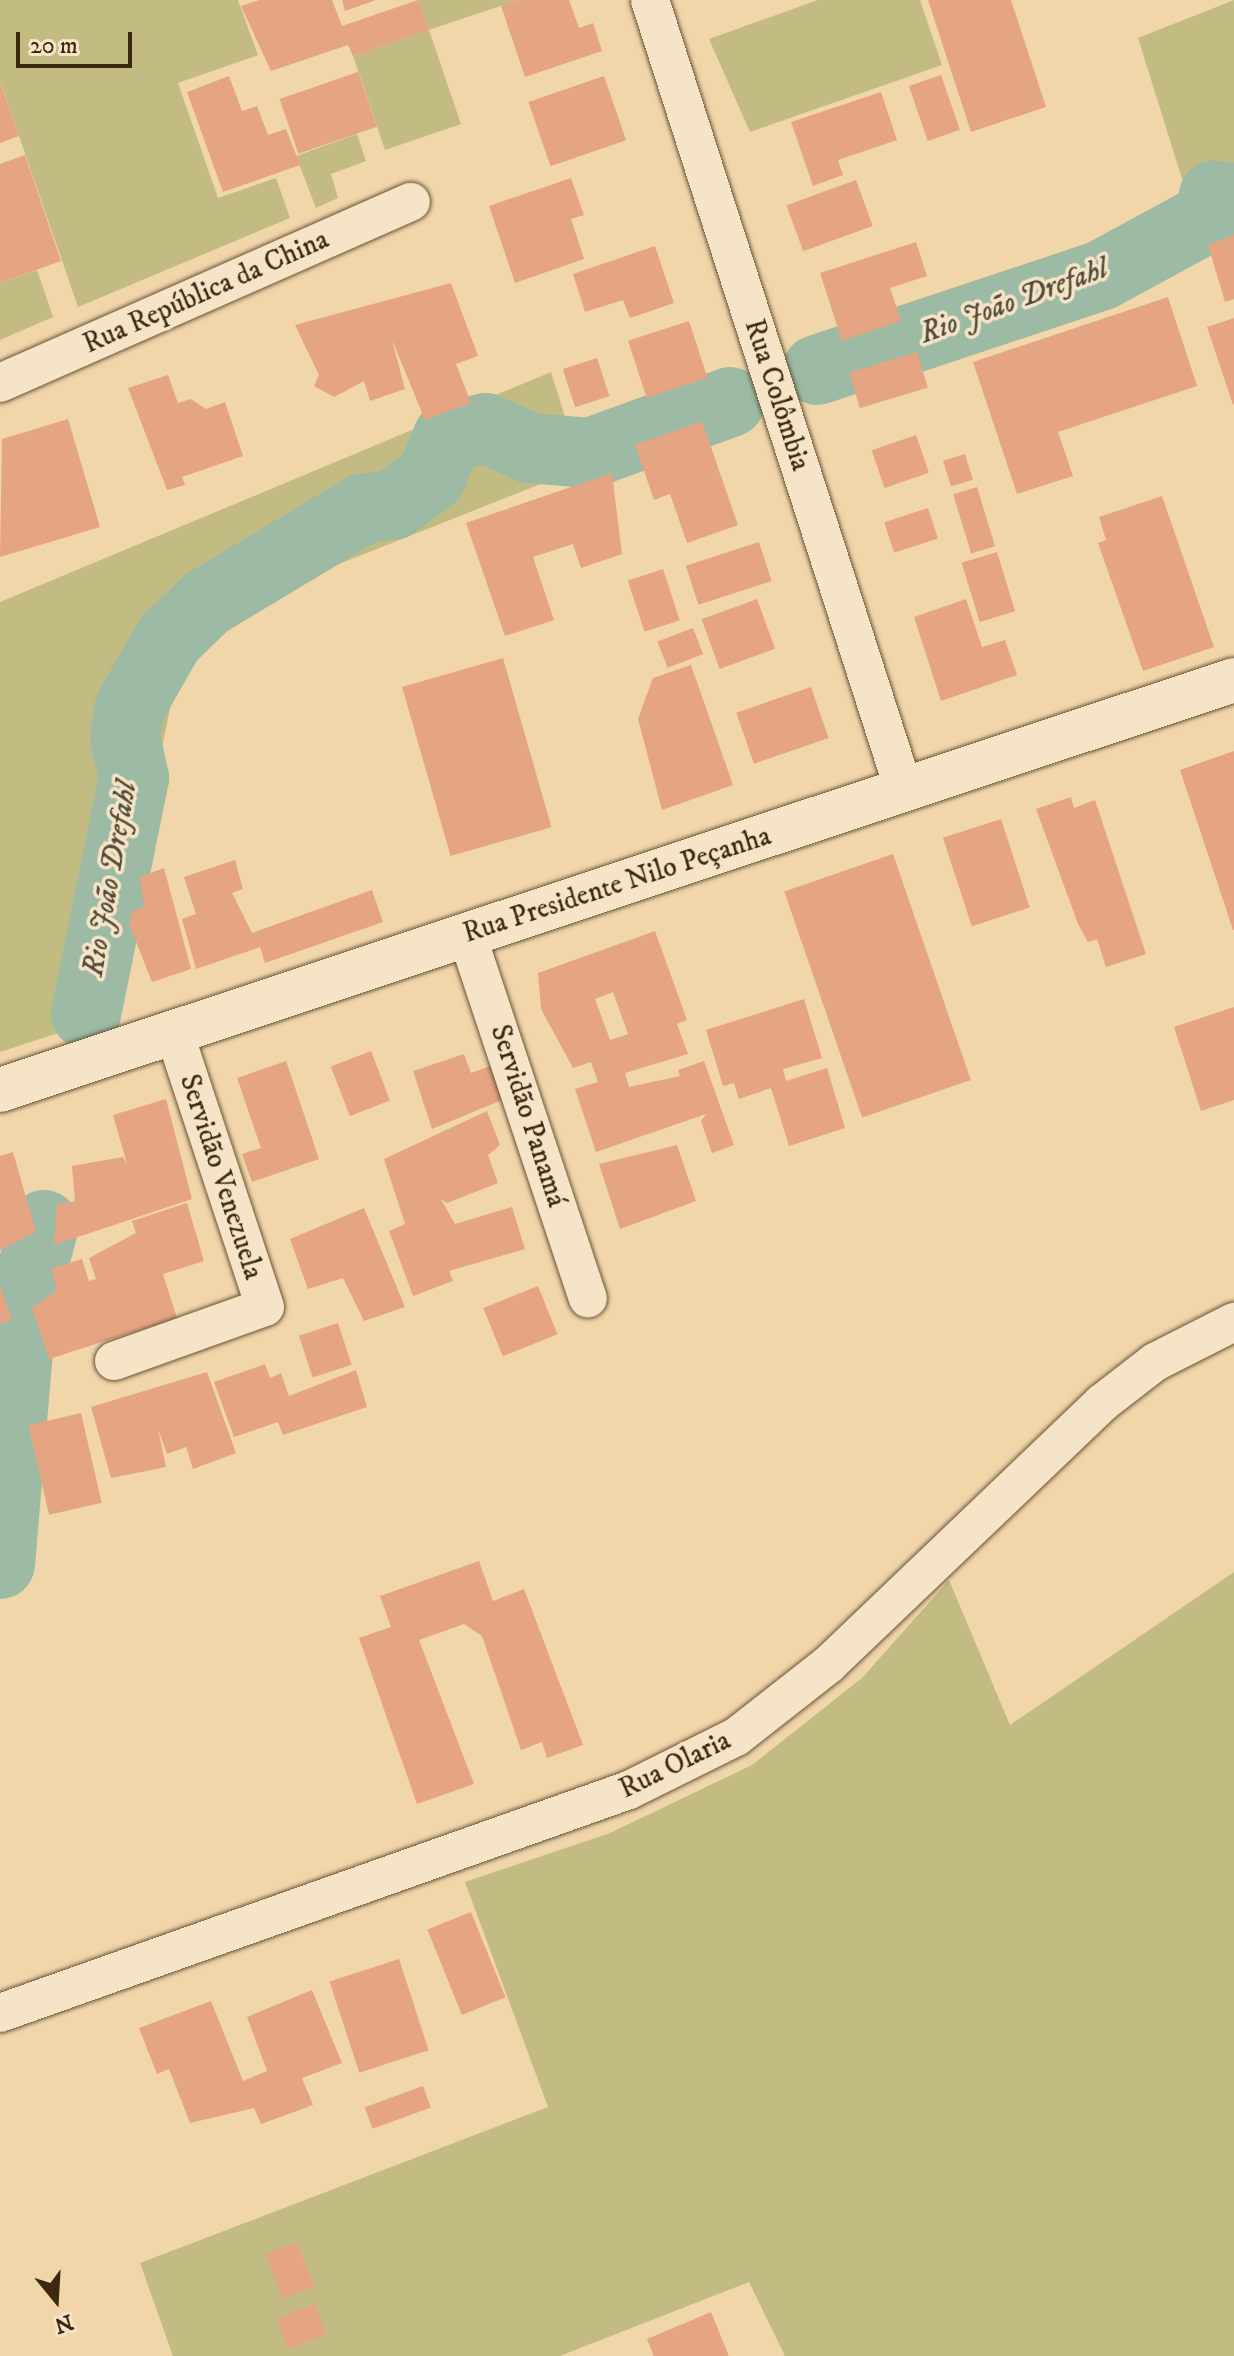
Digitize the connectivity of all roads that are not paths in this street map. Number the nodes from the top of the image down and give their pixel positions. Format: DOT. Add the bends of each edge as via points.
graph roads {
  1 [pos="650,0"];
  2 [pos="411,202"];
  3 [pos="0,383"];
  4 [pos="1234,680"];
  5 [pos="904,790"];
  6 [pos="467,935"];
  7 [pos="174,1032"];
  8 [pos="0,1090"];
  9 [pos="588,1298"];
  10 [pos="1234,1322"];
  11 [pos="114,1361"];
  12 [pos="0,2013"];
  1 -- 5 [label="street, Rua Colômbia"];
  2 -- 3 [label="street, Rua República da China"];
  4 -- 5 [label="street, Rua Presidente Nilo Peçanha"];
  5 -- 6 [label="street, Rua Presidente Nilo Peçanha"];
  6 -- 7 [label="street, Rua Presidente Nilo Peçanha"];
  6 -- 9 [label="street, Servidão Panamá"];
  7 -- 8 [label="street, Rua Presidente Nilo Peçanha"];
  7 -- 11 [label="street, Servidão Venezuela" via="265,1307"];
  10 -- 12 [label="street, Rua Olaria" via="1155,1362 1102,1403 829,1664 736,1737 629,1790"];
}
